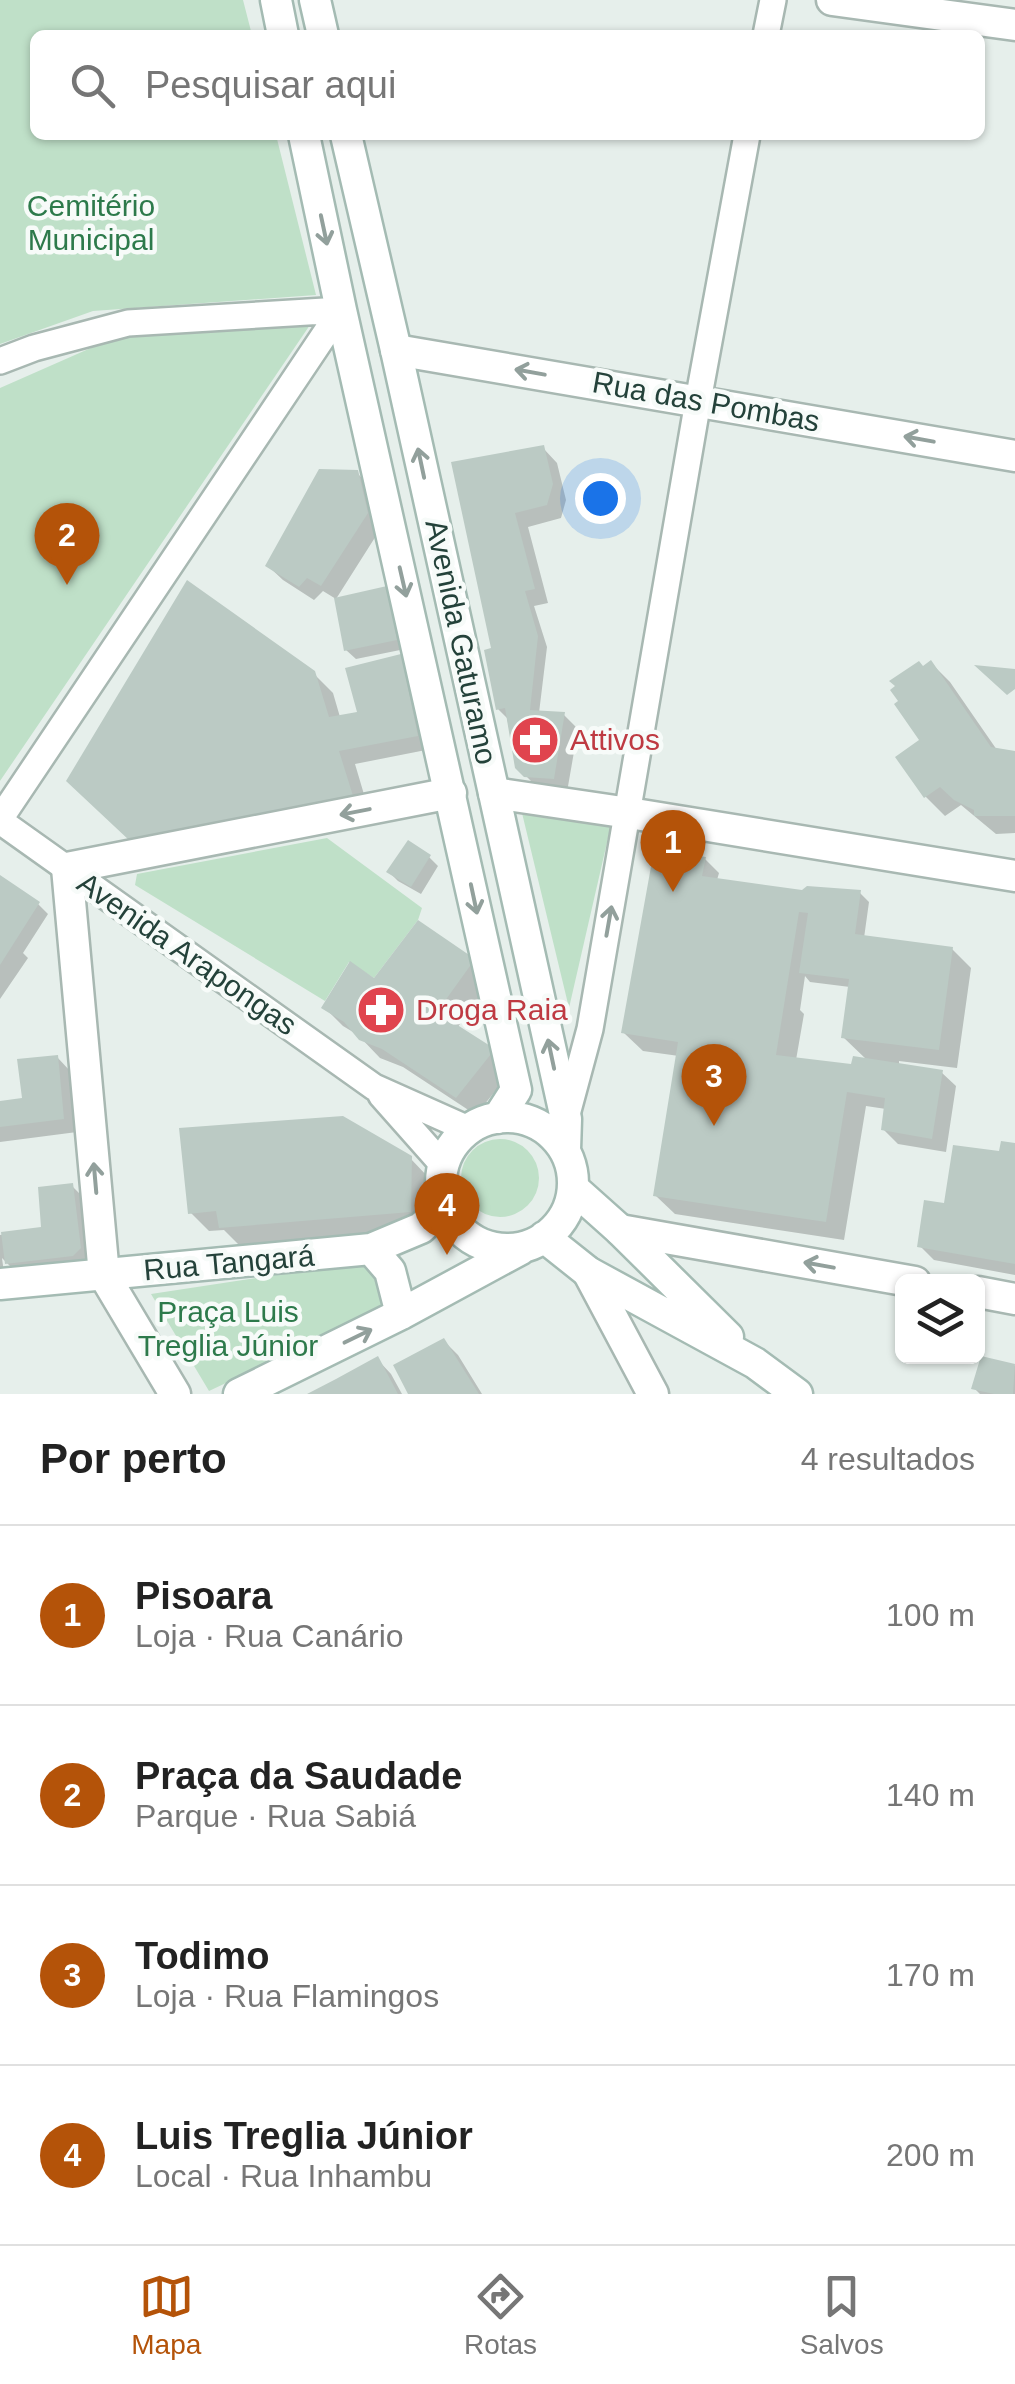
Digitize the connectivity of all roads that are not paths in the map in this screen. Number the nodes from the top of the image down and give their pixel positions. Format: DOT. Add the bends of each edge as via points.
graph roads {
  1 [pos="276,0"];
  2 [pos="315,0"];
  3 [pos="772,0"];
  4 [pos="832,0"];
  5 [pos="1015,26"];
  6 [pos="282,30"];
  7 [pos="322,30"];
  8 [pos="767,30"];
  9 [pos="305,140"];
  10 [pos="347,140"];
  11 [pos="746,140"];
  12 [pos="341,310"];
  13 [pos="396,350"];
  14 [pos="0,361"];
  15 [pos="698,401"];
  16 [pos="1015,456"];
  17 [pos="450,793"];
  18 [pos="494,793"];
  19 [pos="629,812"];
  20 [pos="0,820"];
  21 [pos="67,868"];
  22 [pos="1015,876"];
  23 [pos="374,1087"];
  24 [pos="498,1118"];
  25 [pos="566,1119"];
  26 [pos="468,1129"];
  27 [pos="565,1150"];
  28 [pos="443,1165"];
  29 [pos="574,1188"];
  30 [pos="446,1205"];
  31 [pos="620,1230"];
  32 [pos="535,1242"];
  33 [pos="371,1249"];
  34 [pos="588,1272"];
  35 [pos="104,1275"];
  36 [pos="895,1278"];
  37 [pos="0,1284"];
  38 [pos="985,1293"];
  39 [pos="1015,1299"];
  40 [pos="401,1314"];
  41 [pos="755,1363"];
  42 [pos="175,1394"];
  43 [pos="239,1394"];
  44 [pos="653,1394"];
  45 [pos="797,1394"];
  1 -- 6 [label="main road"];
  2 -- 7 [label="main road"];
  3 -- 8 [label="street"];
  4 -- 5 [label="main road"];
  9 -- 12 [label="main road, Avenida Gaturamo, one-way"];
  10 -- 13 [label="main road, Avenida Gaturamo"];
  11 -- 15 [label="street"];
  12 -- 14 [label="street" via="128,323"];
  12 -- 17 [label="main road, Avenida Gaturamo, one-way"];
  12 -- 20 [label="street"];
  15 -- 13 [label="main road, Rua das Pombas, one-way"];
  18 -- 13 [label="main road, Avenida Gaturamo, one-way"];
  16 -- 15 [label="main road, Rua das Pombas, one-way"];
  15 -- 19 [label="street"];
  17 -- 21 [label="main road, one-way"];
  17 -- 24 [label="main road, Avenida Gaturamo, one-way" via="516,1090"];
  18 -- 19 [label="main road"];
  25 -- 18 [label="main road, Avenida Gaturamo, one-way"];
  19 -- 22 [label="main road"];
  25 -- 19 [label="street, one-way" via="590,1029"];
  20 -- 21 [label="street, Avenida Arapongas"];
  21 -- 23 [label="street, Avenida Arapongas"];
  35 -- 21 [label="main road, one-way"];
  23 -- 26 [label="street, Avenida Arapongas"];
  23 -- 28 [label="street, Avenida Arapongas"];
  24 -- 26 [label="main road"];
  24 -- 27 [label="main road" via="536,1124"];
  25 -- 27 [label="main road, Avenida Gaturamo"];
  26 -- 28 [label="main road"];
  27 -- 29 [label="main road"];
  28 -- 30 [label="main road"];
  29 -- 31 [label="main road"];
  29 -- 32 [label="main road" via="559,1224"];
  30 -- 32 [label="main road" via="455,1222 486,1245"];
  30 -- 33 [label="main road, Rua Tangará" via="420,1228"];
  36 -- 31 [label="main road, one-way"];
  31 -- 41 [label="main road"];
  32 -- 34 [label="main road"];
  32 -- 40 [label="main road"];
  33 -- 35 [label="main road, Rua Tangará"];
  33 -- 40 [label="main road" via="390,1271"];
  34 -- 41 [label="main road"];
  34 -- 44 [label="main road"];
  35 -- 37 [label="main road, Rua Tangará"];
  35 -- 42 [label="main road"];
  38 -- 39 [label="main road"];
  43 -- 40 [label="main road, one-way"];
  41 -- 45 [label="main road"];
}
